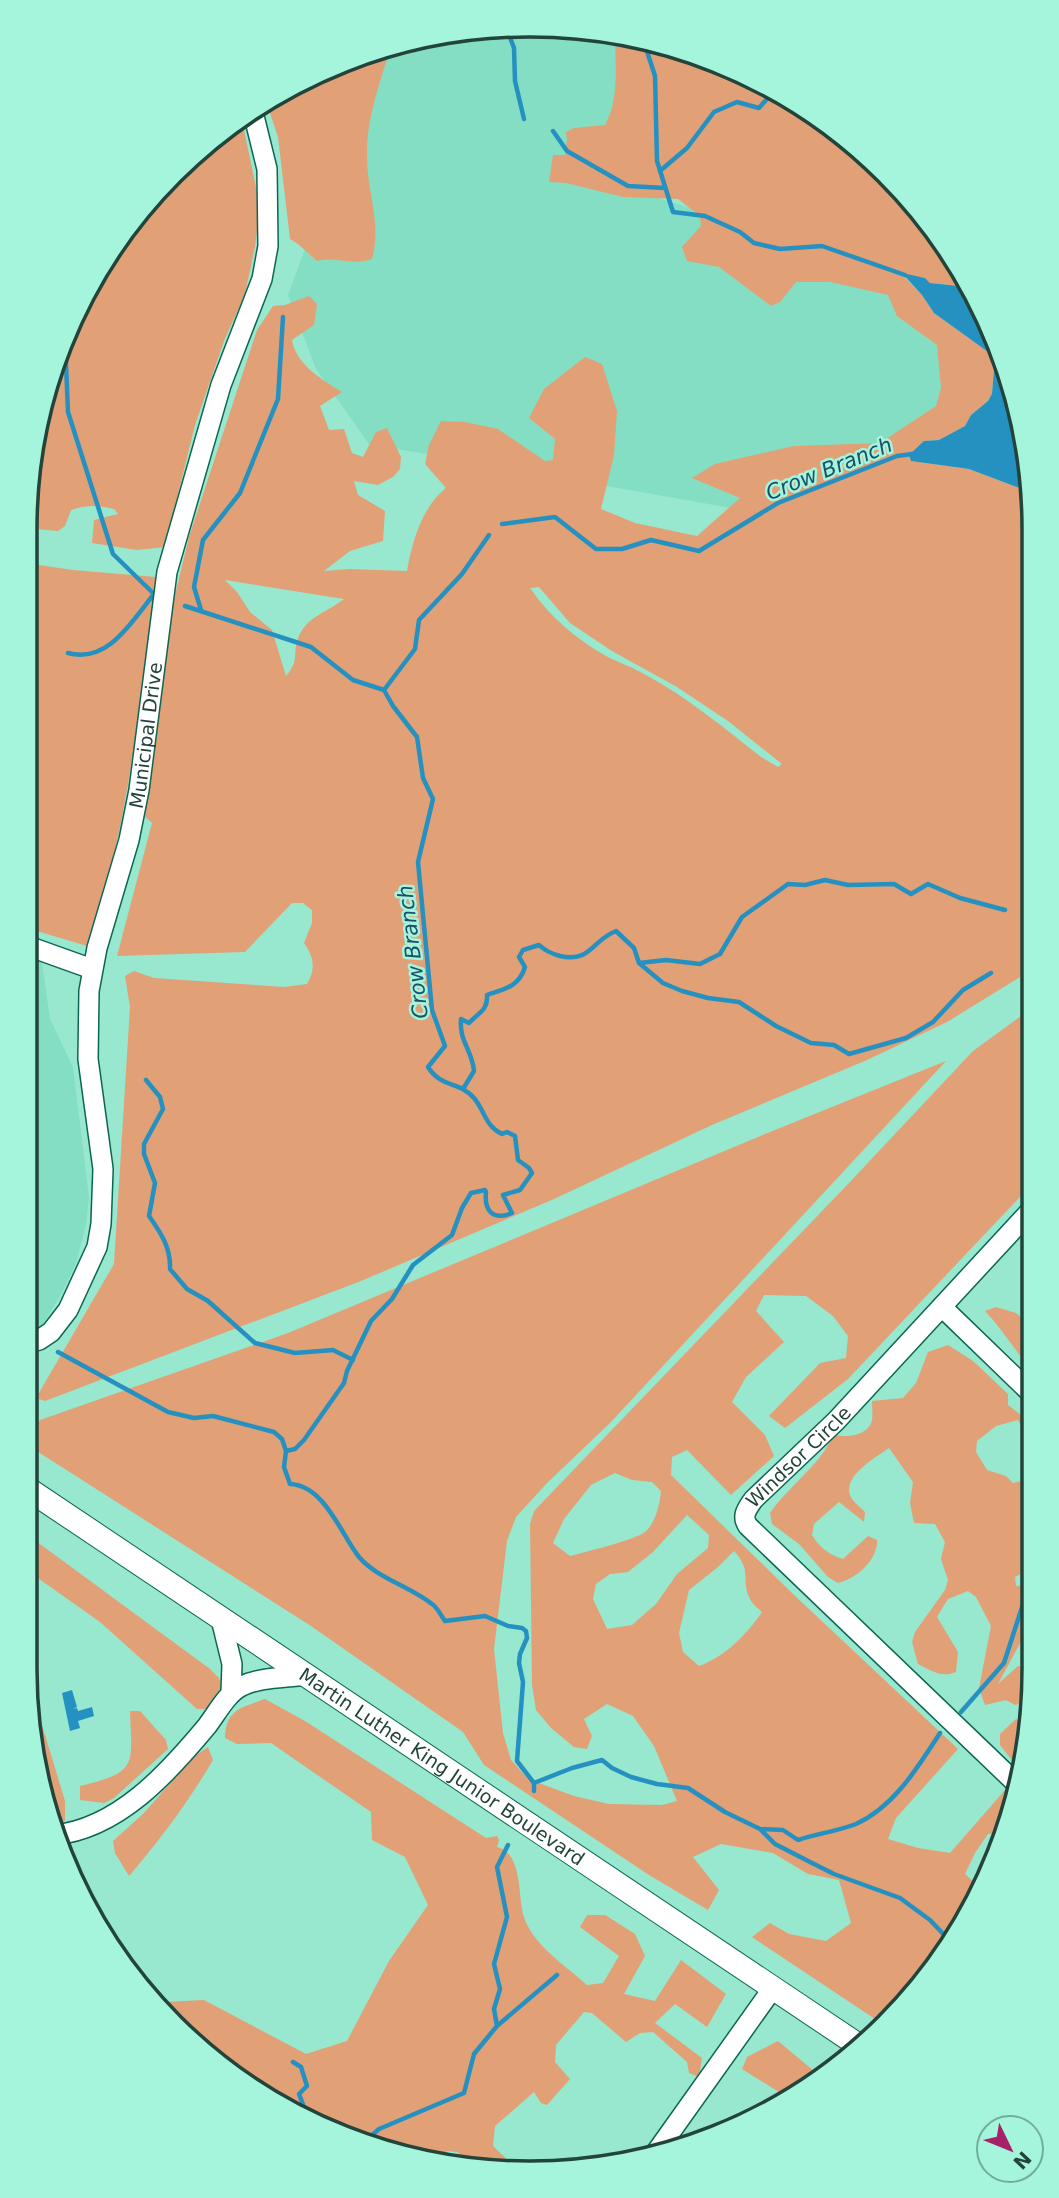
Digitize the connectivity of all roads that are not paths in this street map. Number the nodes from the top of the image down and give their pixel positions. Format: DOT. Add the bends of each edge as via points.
graph roads {
  1 [pos="255,121"];
  2 [pos="37,950"];
  3 [pos="92,969"];
  4 [pos="1022,1220"];
  5 [pos="942,1307"];
  6 [pos="37,1341"];
  7 [pos="1022,1384"];
  8 [pos="37,1496"];
  9 [pos="221,1619"];
  10 [pos="305,1675"];
  11 [pos="231,1693"];
  12 [pos="1010,1777"];
  13 [pos="65,1833"];
  14 [pos="773,1988"];
  15 [pos="852,2041"];
  16 [pos="663,2142"];
  1 -- 3 [label="street, Municipal Drive" via="267,169 268,246 262,279 221,385 167,572 139,790"];
  2 -- 3 [label="street"];
  3 -- 6 [label="street, Municipal Drive" via="88,1059 103,1169 101,1224 97,1247 68,1310 51,1332"];
  4 -- 5 [label="street, Windsor Circle"];
  5 -- 7 [label="street"];
  5 -- 12 [label="street, Windsor Circle" via="836,1421 753,1500 744,1520"];
  8 -- 9 [label="main road, Martin Luther King Junior Boulevard"];
  9 -- 10 [label="main road, Martin Luther King Junior Boulevard"];
  9 -- 11 [label="street" via="232,1664"];
  10 -- 11 [label="street" via="249,1683"];
  10 -- 14 [label="main road, Martin Luther King Junior Boulevard"];
  11 -- 13 [label="street" via="202,1732 136,1800 87,1829"];
  14 -- 15 [label="main road, Martin Luther King Junior Boulevard"];
  14 -- 16 [label="street"];
}
